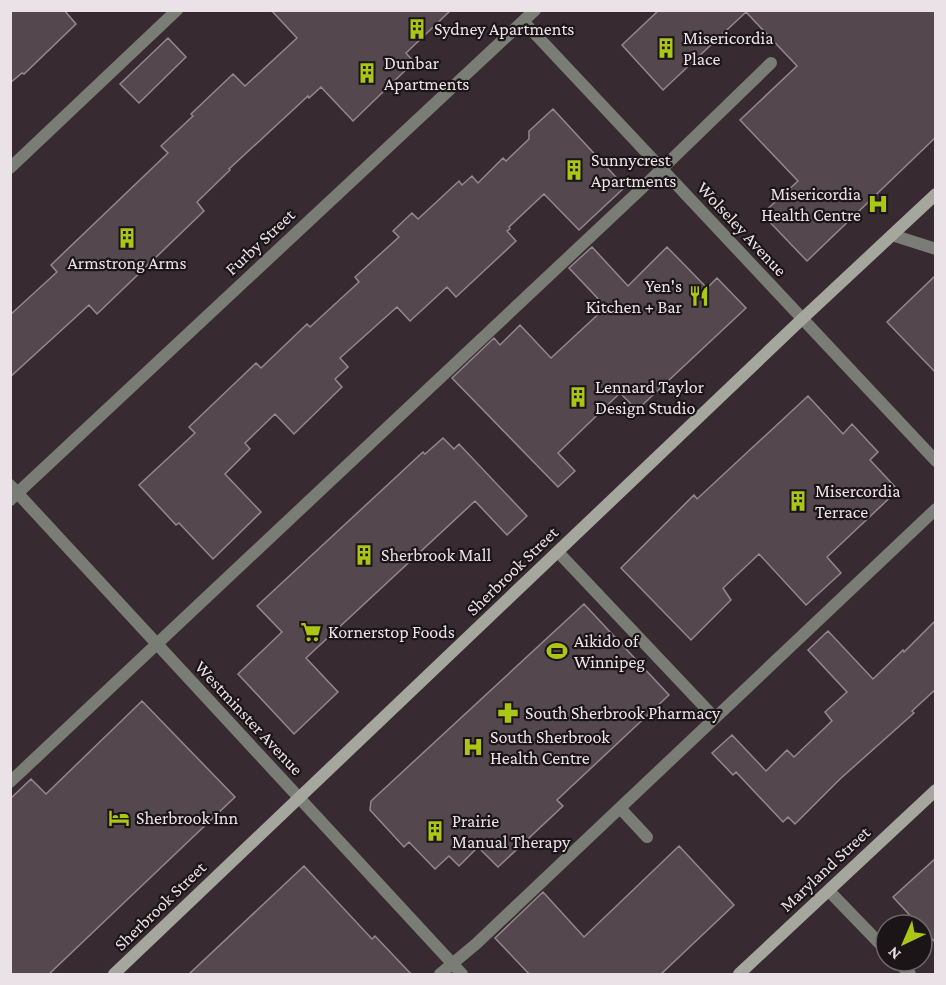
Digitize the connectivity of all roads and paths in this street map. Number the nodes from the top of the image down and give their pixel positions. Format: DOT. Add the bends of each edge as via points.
graph roads {
  1 [pos="177,10"];
  2 [pos="535,10"];
  3 [pos="523,21"];
  4 [pos="771,63"];
  5 [pos="10,168"];
  6 [pos="660,168"];
  7 [pos="936,194"];
  8 [pos="892,235"];
  9 [pos="936,249"];
  10 [pos="802,319"];
  11 [pos="936,461"];
  12 [pos="13,493"];
  13 [pos="936,509"];
  14 [pos="558,552"];
  15 [pos="156,643"];
  16 [pos="715,718"];
  17 [pos="10,782"];
  18 [pos="936,789"];
  19 [pos="299,799"];
  20 [pos="620,808"];
  21 [pos="647,837"];
  22 [pos="829,891"];
  23 [pos="874,938"];
  24 [pos="452,964"];
  25 [pos="114,975"];
  26 [pos="440,975"];
  27 [pos="462,975"];
  28 [pos="739,975"];
  1 -- 5 [label="street"];
  2 -- 3 [label="street, Furby Street"];
  3 -- 6 [label="street, Wolseley Avenue"];
  3 -- 12 [label="street, Furby Street"];
  4 -- 6 [label="street"];
  6 -- 10 [label="street, Wolseley Avenue"];
  6 -- 15 [label="street"];
  7 -- 8 [label="main road, Sherbrook Street"];
  8 -- 9 [label="street"];
  8 -- 10 [label="main road, Sherbrook Street"];
  10 -- 11 [label="street, Wolseley Avenue"];
  10 -- 14 [label="main road, Sherbrook Street"];
  12 -- 15 [label="street, Westminster Avenue"];
  13 -- 16 [label="street"];
  14 -- 16 [label="street"];
  14 -- 19 [label="main road, Sherbrook Street"];
  15 -- 17 [label="street"];
  15 -- 19 [label="street, Westminster Avenue"];
  16 -- 20 [label="street"];
  18 -- 22 [label="main road, Maryland Street"];
  19 -- 24 [label="street, Westminster Avenue"];
  19 -- 25 [label="main road, Sherbrook Street"];
  20 -- 21 [label="street"];
  20 -- 24 [label="street"];
  22 -- 23 [label="street"];
  22 -- 28 [label="main road, Maryland Street"];
  24 -- 26 [label="street"];
  24 -- 27 [label="street, Westminster Avenue"];
}
